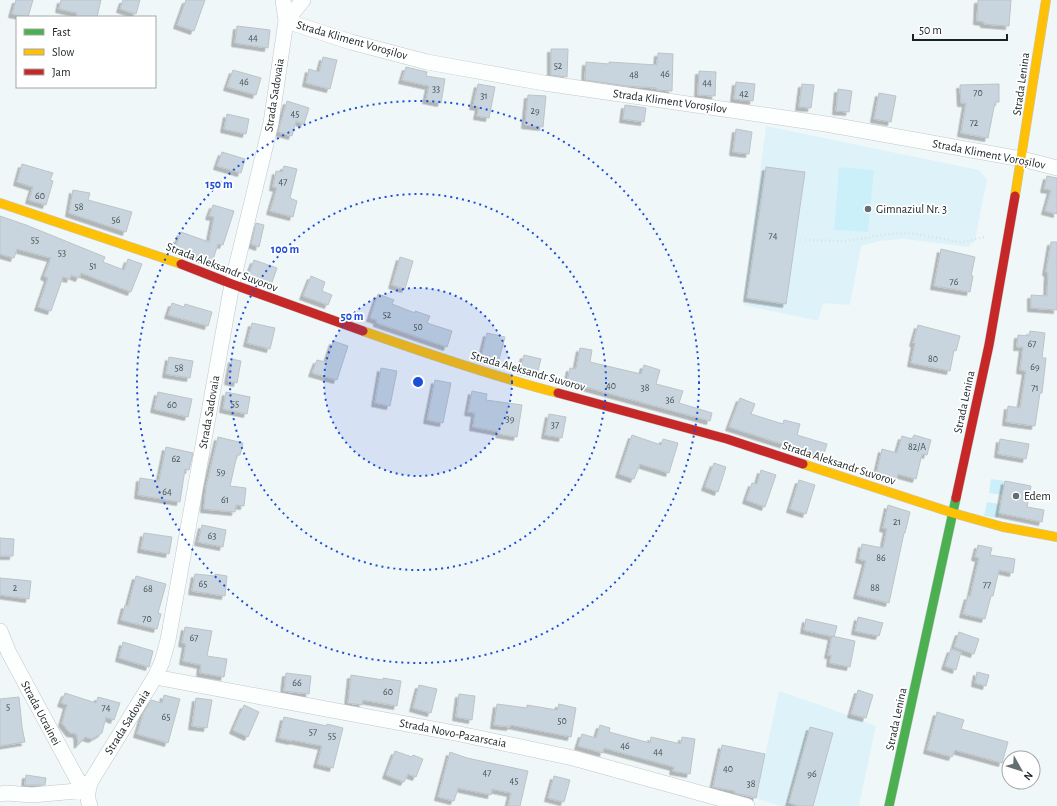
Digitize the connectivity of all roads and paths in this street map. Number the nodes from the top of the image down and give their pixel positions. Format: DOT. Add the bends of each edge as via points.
graph roads {
  1 [pos="282,0"];
  2 [pos="302,0"];
  3 [pos="1046,0"];
  4 [pos="286,21"];
  5 [pos="1022,159"];
  6 [pos="1057,168"];
  7 [pos="0,203"];
  8 [pos="985,236"];
  9 [pos="805,240"];
  10 [pos="232,284"];
  11 [pos="953,513"];
  12 [pos="1057,537"];
  13 [pos="0,631"];
  14 [pos="155,677"];
  15 [pos="88,790"];
  16 [pos="0,794"];
  17 [pos="90,806"];
  18 [pos="747,806"];
  19 [pos="889,806"];
  1 -- 4 [label="street, Strada Sadovaia"];
  2 -- 4 [label="street"];
  3 -- 5 [label="street, Strada Lenina"];
  4 -- 5 [label="street, Strada Kliment Voroșilov" via="351,42 427,62 544,83 826,124"];
  4 -- 10 [label="street, Strada Sadovaia" via="271,123"];
  5 -- 6 [label="street, Strada Kliment Voroșilov"];
  5 -- 11 [label="street, Strada Lenina" via="989,345"];
  7 -- 10 [label="street, Strada Aleksandr Suvorov" via="178,263"];
  8 -- 9 [label="path" via="968,242 910,233 843,241"];
  10 -- 11 [label="street, Strada Aleksandr Suvorov" via="427,354 509,380 727,440"];
  10 -- 14 [label="street, Strada Sadovaia" via="168,640"];
  11 -- 12 [label="street, Strada Aleksandr Suvorov" via="1003,527"];
  11 -- 19 [label="street, Strada Lenina"];
  13 -- 15 [label="street, Strada Ucrainei" via="9,654 77,779"];
  14 -- 15 [label="street, Strada Sadovaia" via="91,781"];
  14 -- 18 [label="street, Strada Novo-Pazarscaia" via="565,756"];
  15 -- 16 [label="street" via="32,795"];
  15 -- 17 [label="street" via="87,800"];
}
